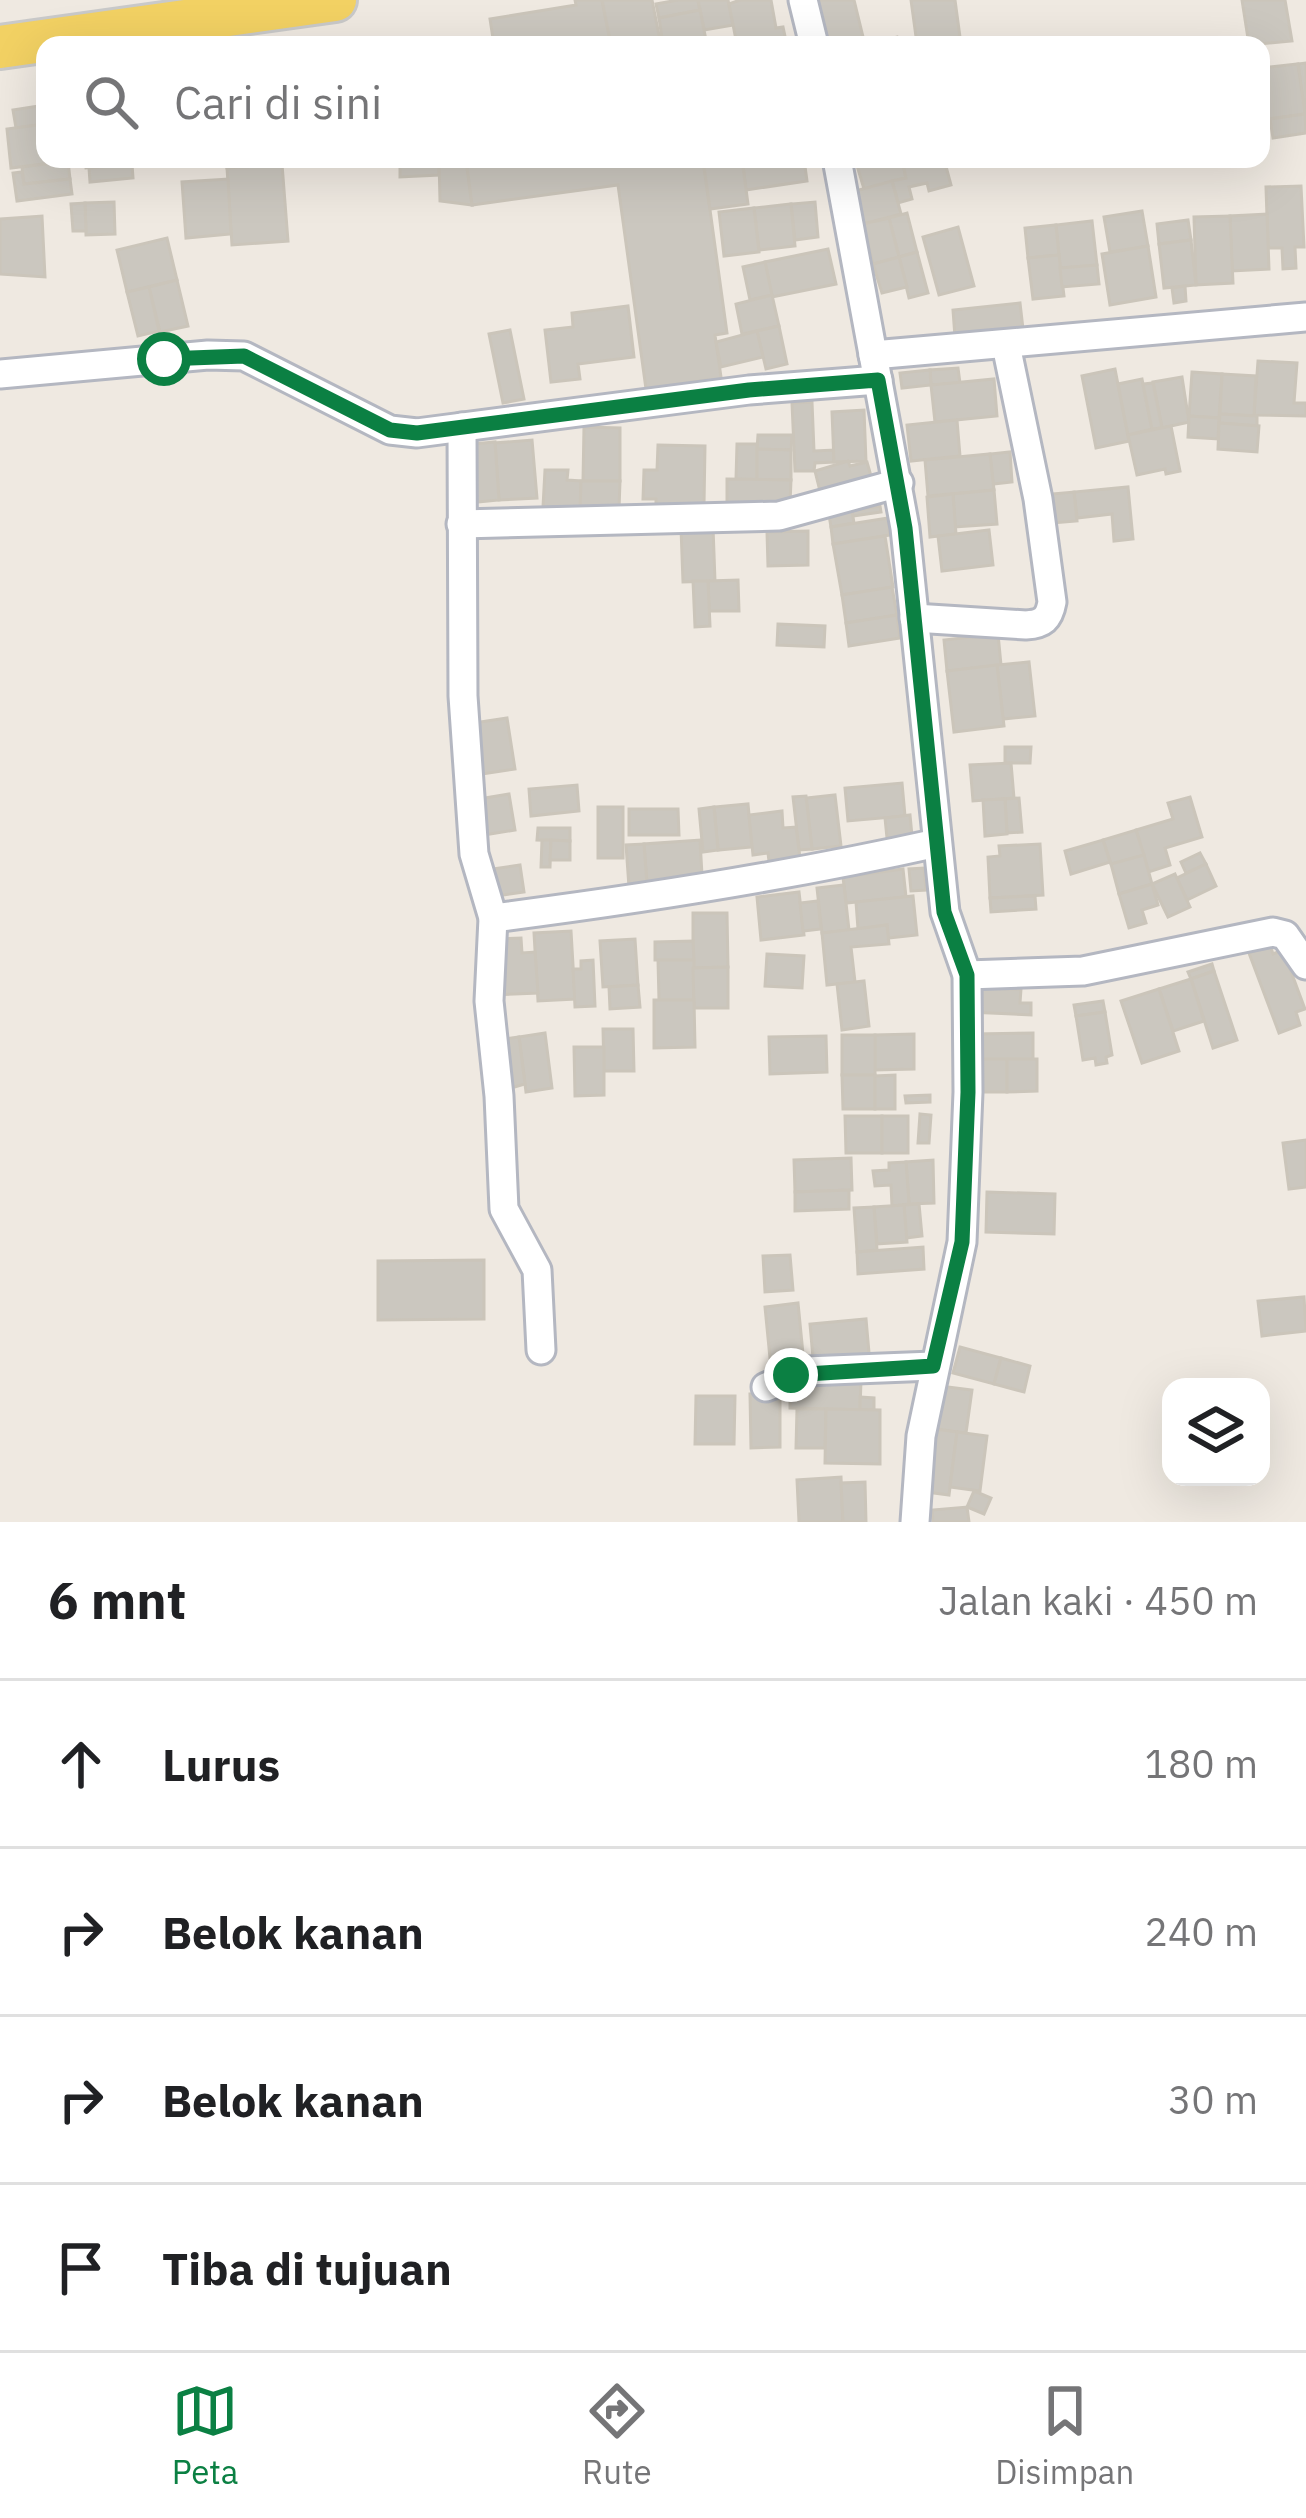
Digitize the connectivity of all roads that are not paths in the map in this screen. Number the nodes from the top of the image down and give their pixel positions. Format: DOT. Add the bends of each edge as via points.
graph roads {
  1 [pos="335,0"];
  2 [pos="803,0"];
  3 [pos="73,36"];
  4 [pos="812,36"];
  5 [pos="36,41"];
  6 [pos="0,46"];
  7 [pos="839,168"];
  8 [pos="1306,317"];
  9 [pos="1006,345"];
  10 [pos="876,368"];
  11 [pos="0,374"];
  12 [pos="462,428"];
  13 [pos="898,483"];
  14 [pos="461,524"];
  15 [pos="914,618"];
  16 [pos="937,844"];
  17 [pos="493,918"];
  18 [pos="1306,965"];
  19 [pos="967,975"];
  20 [pos="541,1350"];
  21 [pos="933,1366"];
  22 [pos="766,1387"];
  23 [pos="915,1522"];
  1 -- 3 [label="main road"];
  2 -- 4 [label="street"];
  5 -- 6 [label="main road"];
  7 -- 10 [label="street"];
  8 -- 9 [label="street"];
  9 -- 10 [label="street"];
  9 -- 15 [label="street" via="1038,499 1050,615 1026,626"];
  10 -- 12 [label="street"];
  10 -- 13 [label="street"];
  11 -- 12 [label="street" via="244,356 390,430"];
  12 -- 14 [label="street"];
  13 -- 14 [label="street" via="778,516"];
  13 -- 15 [label="street"];
  14 -- 17 [label="street" via="474,854"];
  15 -- 16 [label="street"];
  16 -- 17 [label="street" via="708,889"];
  16 -- 19 [label="street" via="944,912"];
  17 -- 20 [label="street" via="489,1001 504,1209 537,1270"];
  18 -- 19 [label="street" via="1286,935 1273,932 1083,971"];
  19 -- 21 [label="street" via="962,1242"];
  21 -- 22 [label="street" via="806,1371"];
  21 -- 23 [label="street"];
}
